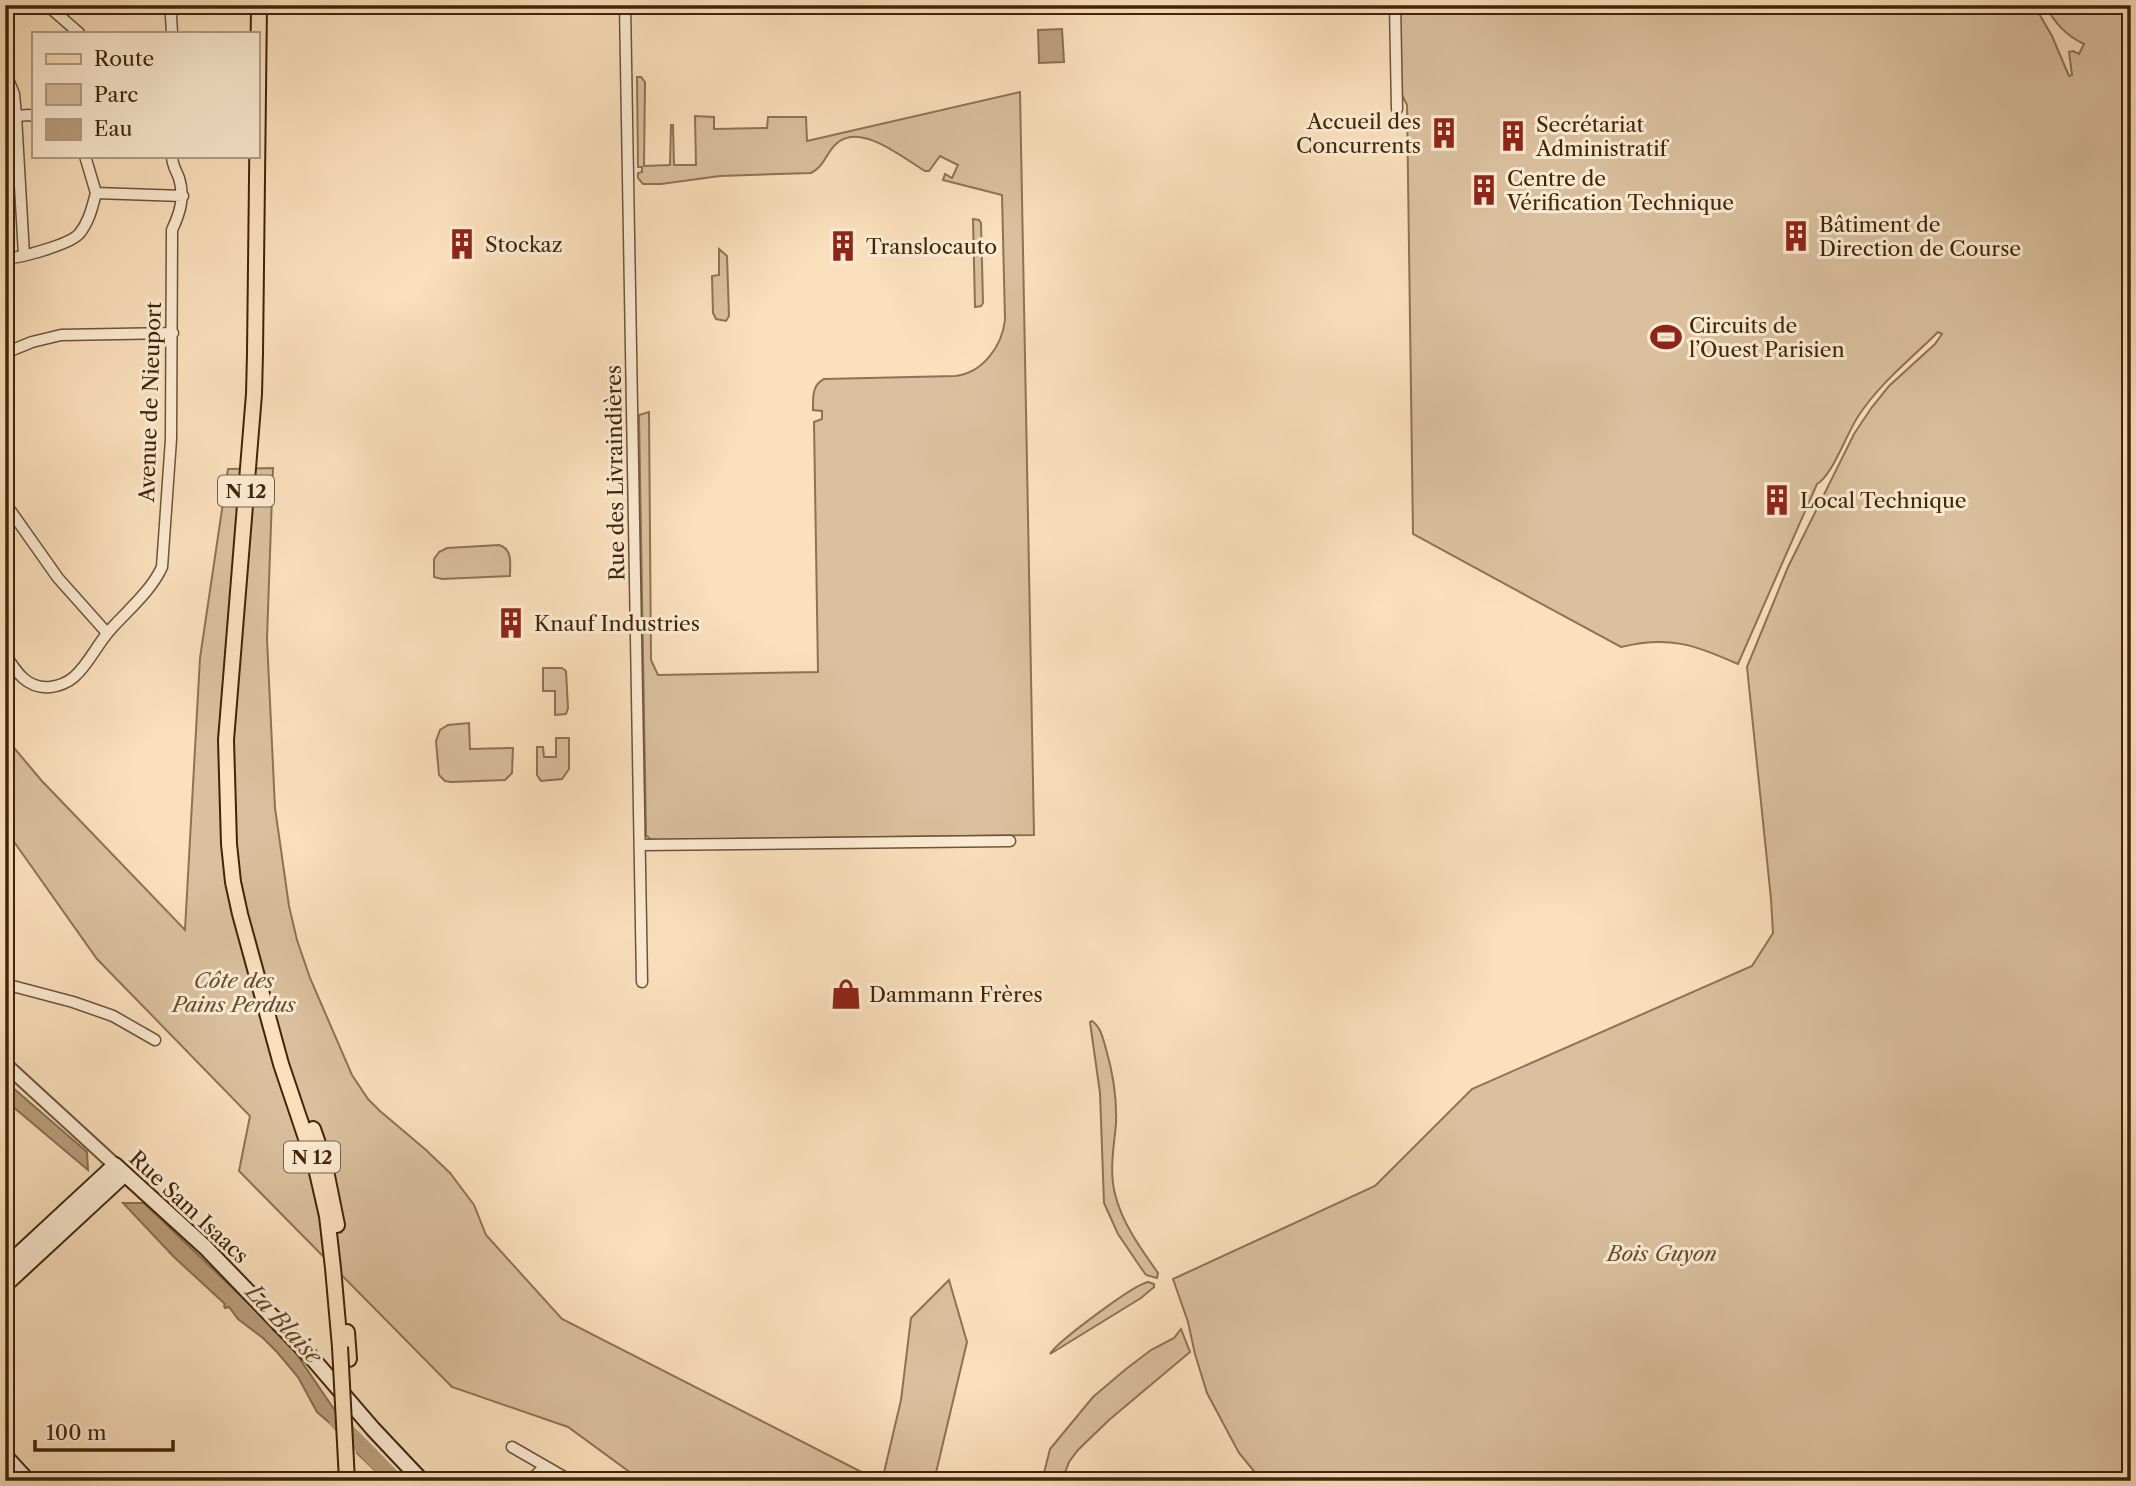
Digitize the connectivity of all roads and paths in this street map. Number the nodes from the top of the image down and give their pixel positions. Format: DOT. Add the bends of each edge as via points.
graph roads {
  1 [pos="47,5"];
  2 [pos="169,5"];
  3 [pos="174,5"];
  4 [pos="259,5"];
  5 [pos="625,5"];
  6 [pos="1395,5"];
  7 [pos="172,16"];
  8 [pos="78,32"];
  9 [pos="172,32"];
  10 [pos="259,32"];
  11 [pos="5,72"];
  12 [pos="1397,109"];
  13 [pos="32,116"];
  14 [pos="11,117"];
  15 [pos="86,158"];
  16 [pos="172,158"];
  17 [pos="257,158"];
  18 [pos="96,193"];
  19 [pos="183,196"];
  20 [pos="24,256"];
  21 [pos="5,258"];
  22 [pos="173,333"];
  23 [pos="5,353"];
  24 [pos="5,503"];
  25 [pos="107,633"];
  26 [pos="5,654"];
  27 [pos="1010,841"];
  28 [pos="640,845"];
  29 [pos="642,982"];
  30 [pos="5,984"];
  31 [pos="155,1040"];
  32 [pos="5,1064"];
  33 [pos="120,1170"];
  34 [pos="5,1267"];
  35 [pos="5,1285"];
  36 [pos="344,1353"];
  37 [pos="512,1447"];
  38 [pos="5,1456"];
  39 [pos="545,1466"];
  40 [pos="28,1481"];
  41 [pos="347,1481"];
  42 [pos="355,1481"];
  43 [pos="422,1481"];
  44 [pos="530,1481"];
  45 [pos="571,1481"];
  1 -- 8 [label="street"];
  2 -- 7 [label="street"];
  3 -- 7 [label="street"];
  4 -- 10 [label="main road, N 12"];
  5 -- 28 [label="street, Rue des Livraindières"];
  6 -- 12 [label="street"];
  7 -- 9 [label="street"];
  11 -- 14 [label="street" via="14,94"];
  13 -- 14 [label="street"];
  14 -- 20 [label="street"];
  15 -- 18 [label="street"];
  16 -- 19 [label="street"];
  17 -- 36 [label="main road, N 12" via="254,394 226,740 233,882 281,1063 316,1168 327,1216"];
  18 -- 19 [label="street"];
  18 -- 20 [label="street" via="90,218 77,237"];
  19 -- 22 [label="street, Avenue de Nieuport" via="172,230"];
  20 -- 21 [label="street"];
  22 -- 23 [label="street" via="61,335"];
  22 -- 25 [label="street, Avenue de Nieuport" via="162,567 156,580"];
  24 -- 25 [label="street" via="58,578"];
  25 -- 26 [label="street, Avenue de Nieuport" via="75,677 60,686 27,683"];
  27 -- 28 [label="street"];
  28 -- 29 [label="street, Rue des Livraindières"];
  30 -- 31 [label="street" via="113,1016"];
  32 -- 33 [label="street, Rue Sam Isaacs"];
  33 -- 34 [label="main road"];
  33 -- 35 [label="main road"];
  33 -- 43 [label="main road, Rue Sam Isaacs" via="205,1247"];
  36 -- 41 [label="main road, N 12, bridge"];
  36 -- 42 [label="main road, N 12"];
  37 -- 39 [label="street"];
  38 -- 40 [label="main road"];
  39 -- 44 [label="street"];
  39 -- 45 [label="street"];
}
